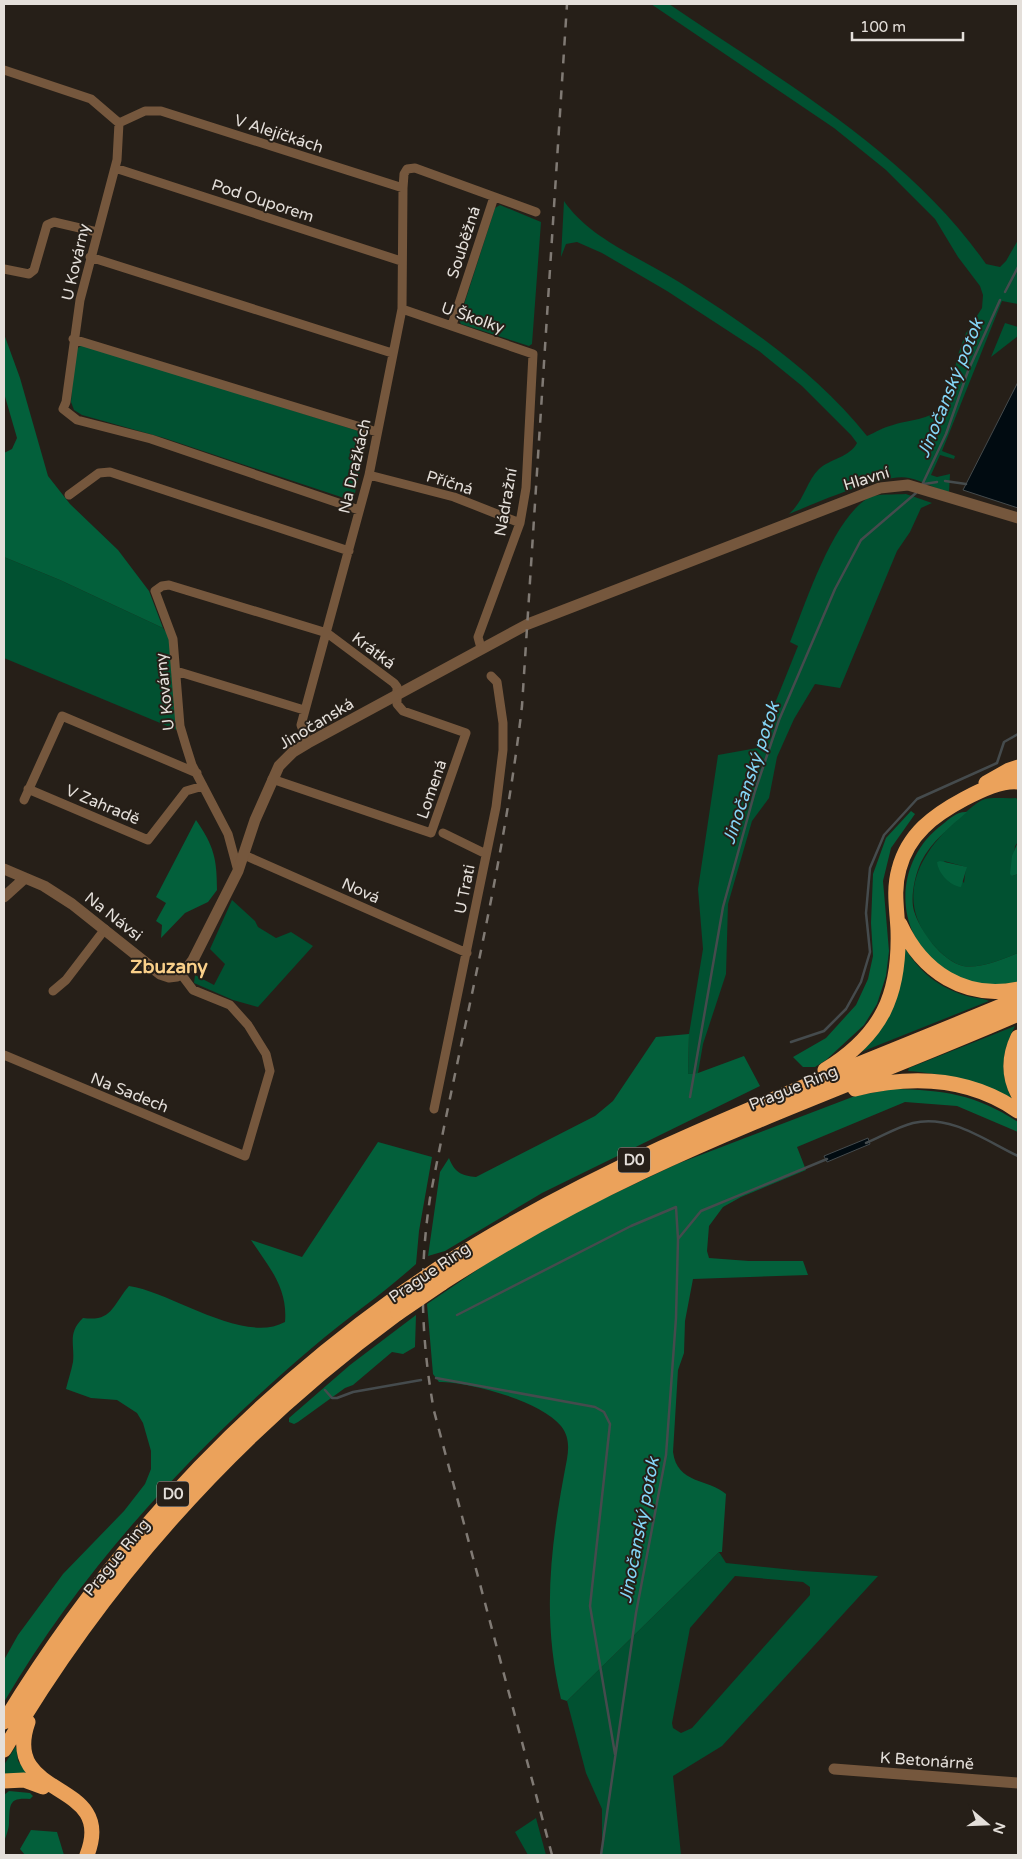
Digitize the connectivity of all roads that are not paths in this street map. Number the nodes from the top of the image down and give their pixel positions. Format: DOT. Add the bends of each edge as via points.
graph roads {
  1 [pos="4,70"];
  2 [pos="119,123"];
  3 [pos="115,168"];
  4 [pos="403,188"];
  5 [pos="494,197"];
  6 [pos="536,212"];
  7 [pos="97,232"];
  8 [pos="90,257"];
  9 [pos="401,261"];
  10 [pos="4,269"];
  11 [pos="402,309"];
  12 [pos="452,325"];
  13 [pos="74,339"];
  14 [pos="392,353"];
  15 [pos="533,354"];
  16 [pos="377,432"];
  17 [pos="369,475"];
  18 [pos="69,495"];
  19 [pos="359,510"];
  20 [pos="1018,518"];
  21 [pos="520,523"];
  22 [pos="349,551"];
  23 [pos="155,591"];
  24 [pos="549,616"];
  25 [pos="327,633"];
  26 [pos="481,648"];
  27 [pos="176,671"];
  28 [pos="491,676"];
  29 [pos="397,694"];
  30 [pos="304,710"];
  31 [pos="308,743"];
  32 [pos="1018,767"];
  33 [pos="197,773"];
  34 [pos="1018,773"];
  35 [pos="272,779"];
  36 [pos="1018,782"];
  37 [pos="203,786"];
  38 [pos="995,786"];
  39 [pos="28,789"];
  40 [pos="971,796"];
  41 [pos="24,800"];
  42 [pos="443,833"];
  43 [pos="486,854"];
  44 [pos="244,855"];
  45 [pos="4,869"];
  46 [pos="238,871"];
  47 [pos="25,878"];
  48 [pos="4,898"];
  49 [pos="898,918"];
  50 [pos="105,929"];
  51 [pos="467,953"];
  52 [pos="181,974"];
  53 [pos="1018,989"];
  54 [pos="53,991"];
  55 [pos="1018,999"];
  56 [pos="1018,1014"];
  57 [pos="1018,1037"];
  58 [pos="4,1055"];
  59 [pos="788,1093"];
  60 [pos="1018,1094"];
  61 [pos="807,1100"];
  62 [pos="434,1108"];
  63 [pos="1018,1111"];
  64 [pos="397,1306"];
  65 [pos="42,1688"];
  66 [pos="4,1722"];
  67 [pos="4,1750"];
  68 [pos="834,1769"];
  69 [pos="4,1781"];
  70 [pos="1018,1783"];
  71 [pos="82,1855"];
  72 [pos="87,1855"];
  1 -- 2 [label="street" via="91,100"];
  2 -- 3 [label="street, U Kovárny"];
  2 -- 4 [label="street, V Alejíčkách" via="145,111 170,113"];
  3 -- 7 [label="street, U Kovárny"];
  3 -- 9 [label="street, Pod Ouporem"];
  4 -- 5 [label="street" via="407,169 415,168"];
  4 -- 9 [label="street, Na Dražkách"];
  5 -- 6 [label="street"];
  5 -- 12 [label="street, Souběžná"];
  7 -- 8 [label="street, U Kovárny"];
  7 -- 10 [label="street" via="54,222 47,225 34,270 29,274"];
  8 -- 13 [label="street, U Kovárny"];
  8 -- 14 [label="street"];
  9 -- 11 [label="street, Na Dražkách"];
  11 -- 12 [label="street, U Školky"];
  11 -- 14 [label="street, Na Dražkách"];
  12 -- 15 [label="street, U Školky"];
  13 -- 16 [label="street"];
  13 -- 19 [label="street, U Kovárny" via="63,409 77,420 151,439"];
  14 -- 16 [label="street, Na Dražkách"];
  15 -- 21 [label="street, Nádražní" via="526,488"];
  16 -- 17 [label="street, Na Dražkách"];
  17 -- 19 [label="street, Na Dražkách"];
  17 -- 21 [label="street, Příčná" via="454,498"];
  18 -- 22 [label="street" via="99,473 110,472"];
  19 -- 22 [label="street, Na Dražkách"];
  20 -- 24 [label="street, Hlavní" via="900,485 880,488"];
  21 -- 26 [label="street, Nádražní" via="478,637"];
  22 -- 25 [label="street, Na Dražkách"];
  23 -- 25 [label="street, Krátká" via="169,585"];
  23 -- 27 [label="street, U Kovárny" via="173,639"];
  24 -- 26 [label="street, Jinočanská"];
  25 -- 29 [label="street, Krátká" via="394,683"];
  25 -- 30 [label="street, Na Dražkách"];
  26 -- 29 [label="street, Jinočanská"];
  27 -- 30 [label="street"];
  27 -- 33 [label="street, U Kovárny" via="180,726"];
  28 -- 43 [label="street, U Trati" via="497,682 503,750"];
  29 -- 31 [label="street, Jinočanská"];
  29 -- 35 [label="street, Lomená" via="398,704 403,710 466,733 431,833"];
  30 -- 31 [label="street, Na Dražkách" via="301,725"];
  31 -- 35 [label="street, Jinočanská" via="287,757"];
  32 -- 40 [label="highway" via="1000,774"];
  33 -- 37 [label="street, U Kovárny"];
  33 -- 39 [label="street" via="62,716"];
  34 -- 38 [label="highway"];
  35 -- 44 [label="street, Jinočanská"];
  36 -- 38 [label="highway"];
  37 -- 39 [label="street, V Zahradě" via="186,791 148,840"];
  37 -- 46 [label="street, U Kovárny" via="228,834"];
  38 -- 40 [label="highway"];
  39 -- 41 [label="street"];
  40 -- 49 [label="highway" via="934,817 910,843 900,863 896,882"];
  42 -- 43 [label="street"];
  43 -- 51 [label="street, U Trati"];
  44 -- 46 [label="street, Jinočanská"];
  44 -- 51 [label="street, Nová"];
  45 -- 47 [label="street, Na Návsi"];
  46 -- 52 [label="street, Jinočanská" via="193,960"];
  47 -- 48 [label="street"];
  47 -- 50 [label="street, Na Návsi" via="59,895"];
  49 -- 53 [label="highway" via="918,955 947,980 985,992"];
  49 -- 59 [label="highway" via="896,975 888,1001 874,1028 847,1056"];
  50 -- 52 [label="street, Na Návsi" via="160,974 169,977"];
  50 -- 54 [label="street" via="66,980"];
  51 -- 62 [label="street, U Trati"];
  52 -- 58 [label="street, Na Sadech" via="193,990 230,1005 248,1025 266,1054 270,1071 246,1156"];
  55 -- 59 [label="highway, Prague Ring / D0"];
  56 -- 61 [label="highway, Prague Ring / D0"];
  57 -- 60 [label="highway" via="1011,1070"];
  59 -- 64 [label="highway, Prague Ring / D0, bridge" via="678,1140 518,1220 442,1266"];
  61 -- 63 [label="highway" via="880,1083 928,1080 974,1088"];
  61 -- 64 [label="highway, Prague Ring / D0, bridge" via="599,1193"];
  64 -- 65 [label="highway, Prague Ring / D0" via="290,1399 199,1487 108,1593"];
  64 -- 66 [label="highway, Prague Ring / D0" via="337,1341 226,1440 178,1490 88,1597"];
  65 -- 67 [label="highway, Prague Ring / D0"];
  65 -- 72 [label="highway" via="23,1734 22,1755 34,1774 70,1797 85,1813 92,1830"];
  68 -- 70 [label="street, K Betonárně"];
  69 -- 71 [label="highway" via="33,1782 72,1806 85,1828 86,1842"];
}
